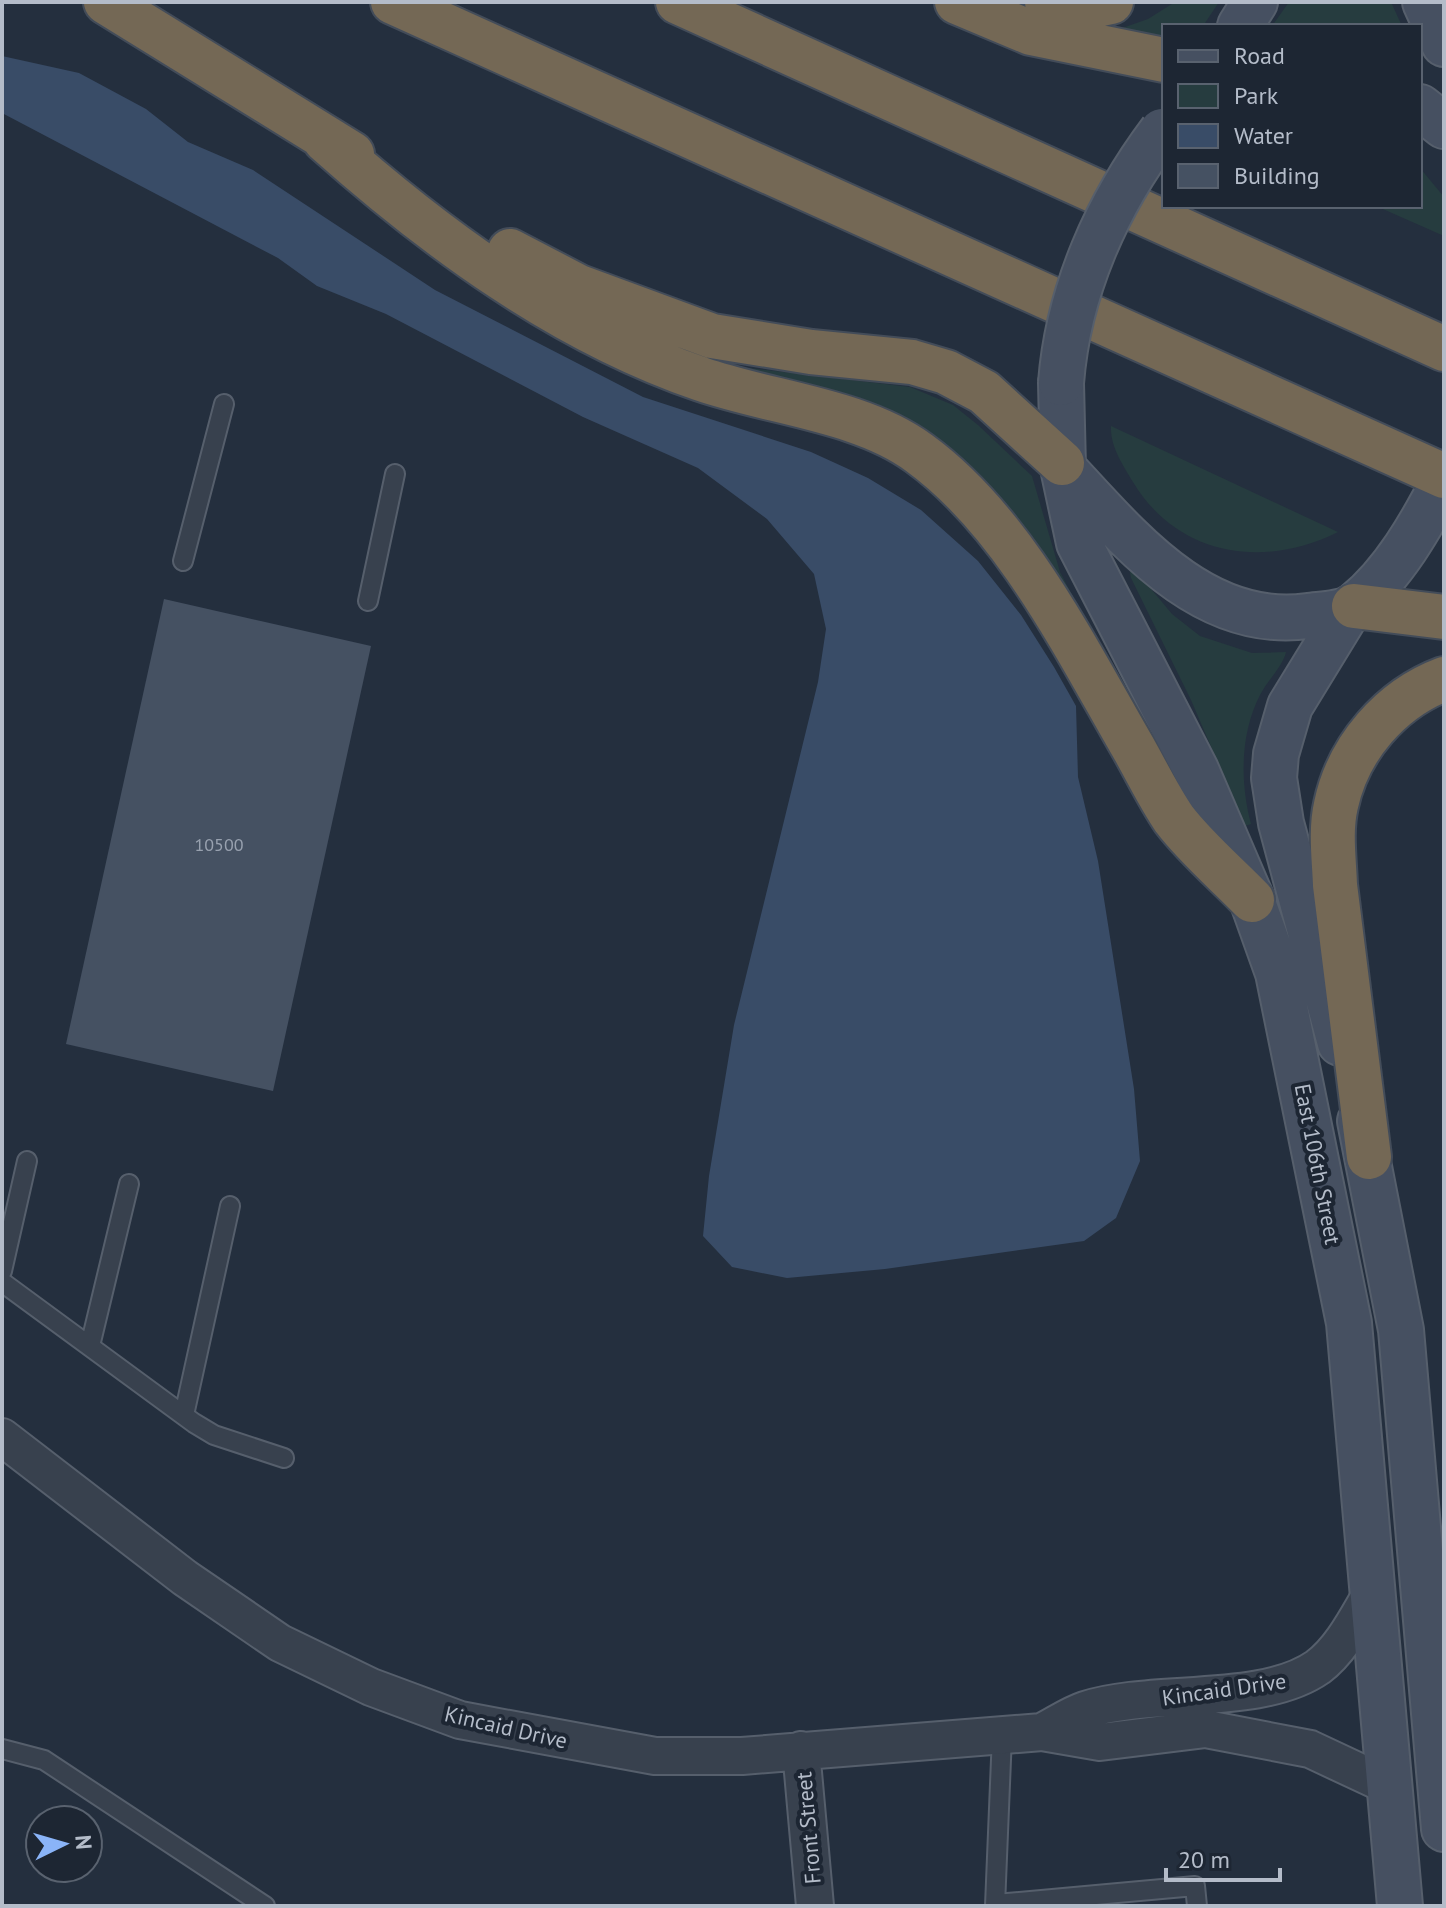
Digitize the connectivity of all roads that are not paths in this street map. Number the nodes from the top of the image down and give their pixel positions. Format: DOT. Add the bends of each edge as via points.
graph roads {
  1 [pos="106,2"];
  2 [pos="393,2"];
  3 [pos="678,2"];
  4 [pos="957,2"];
  5 [pos="1047,2"];
  6 [pos="1111,2"];
  7 [pos="1255,2"];
  8 [pos="1425,2"];
  9 [pos="1241,24"];
  10 [pos="1444,44"];
  11 [pos="1162,60"];
  12 [pos="1422,109"];
  13 [pos="1444,126"];
  14 [pos="1162,131"];
  15 [pos="325,140"];
  16 [pos="1444,349"];
  17 [pos="224,404"];
  18 [pos="1062,465"];
  19 [pos="395,474"];
  20 [pos="1444,478"];
  21 [pos="183,561"];
  22 [pos="368,601"];
  23 [pos="1352,607"];
  24 [pos="1444,617"];
  25 [pos="1444,679"];
  26 [pos="1252,900"];
  27 [pos="1369,1157"];
  28 [pos="27,1161"];
  29 [pos="129,1184"];
  30 [pos="230,1206"];
  31 [pos="2,1271"];
  32 [pos="2,1282"];
  33 [pos="90,1346"];
  34 [pos="184,1415"];
  35 [pos="2,1437"];
  36 [pos="284,1458"];
  37 [pos="1372,1593"];
  38 [pos="1042,1732"];
  39 [pos="1002,1735"];
  40 [pos="2,1749"];
  41 [pos="801,1750"];
  42 [pos="1389,1786"];
  43 [pos="1444,1829"];
  44 [pos="995,1905"];
  45 [pos="265,1906"];
  46 [pos="815,1906"];
  47 [pos="1197,1906"];
  48 [pos="1400,1906"];
  1 -- 15 [label="highway"];
  2 -- 20 [label="highway"];
  3 -- 16 [label="highway"];
  4 -- 11 [label="highway" via="1031,33"];
  5 -- 6 [label="highway"];
  7 -- 9 [label="main road"];
  8 -- 10 [label="main road"];
  12 -- 13 [label="main road"];
  14 -- 18 [label="main road, East 106th Street, bridge" via="1127,181 1093,249 1067,333 1061,383"];
  15 -- 18 [label="highway" via="397,178 522,258 649,314 712,336 900,360 946,372 984,392"];
  15 -- 26 [label="highway" via="449,241 581,328 702,380 868,426 918,452 972,500 1017,559 1175,820"];
  17 -- 21 [label="lane"];
  18 -- 23 [label="main road" via="1169,572 1230,610 1273,619"];
  18 -- 26 [label="main road, East 106th Street" via="1079,543 1174,724"];
  19 -- 22 [label="lane"];
  20 -- 23 [label="main road" via="1408,542"];
  23 -- 24 [label="highway"];
  23 -- 27 [label="main road" via="1290,706 1280,731 1274,778 1281,823"];
  25 -- 27 [label="highway" via="1405,699 1371,732 1335,805 1335,885"];
  26 -- 37 [label="main road, East 106th Street" via="1278,973 1349,1323"];
  27 -- 43 [label="main road" via="1401,1330"];
  28 -- 31 [label="lane"];
  29 -- 33 [label="lane"];
  30 -- 34 [label="lane"];
  32 -- 33 [label="lane"];
  33 -- 34 [label="lane"];
  34 -- 36 [label="lane" via="214,1435"];
  35 -- 41 [label="street, Kincaid Drive" via="185,1578 280,1643 371,1687 460,1720 655,1756"];
  37 -- 38 [label="street, Kincaid Drive" via="1336,1650 1295,1679 1086,1710"];
  37 -- 42 [label="main road, East 106th Street"];
  38 -- 39 [label="street, Kincaid Drive"];
  38 -- 42 [label="street, Kincaid Drive" via="1100,1742 1206,1729 1310,1749"];
  39 -- 41 [label="street, Kincaid Drive"];
  39 -- 44 [label="lane"];
  40 -- 45 [label="lane" via="44,1760"];
  41 -- 46 [label="street, Front Street"];
  42 -- 48 [label="main road, East 106th Street"];
  44 -- 47 [label="lane" via="1195,1886"];
}
